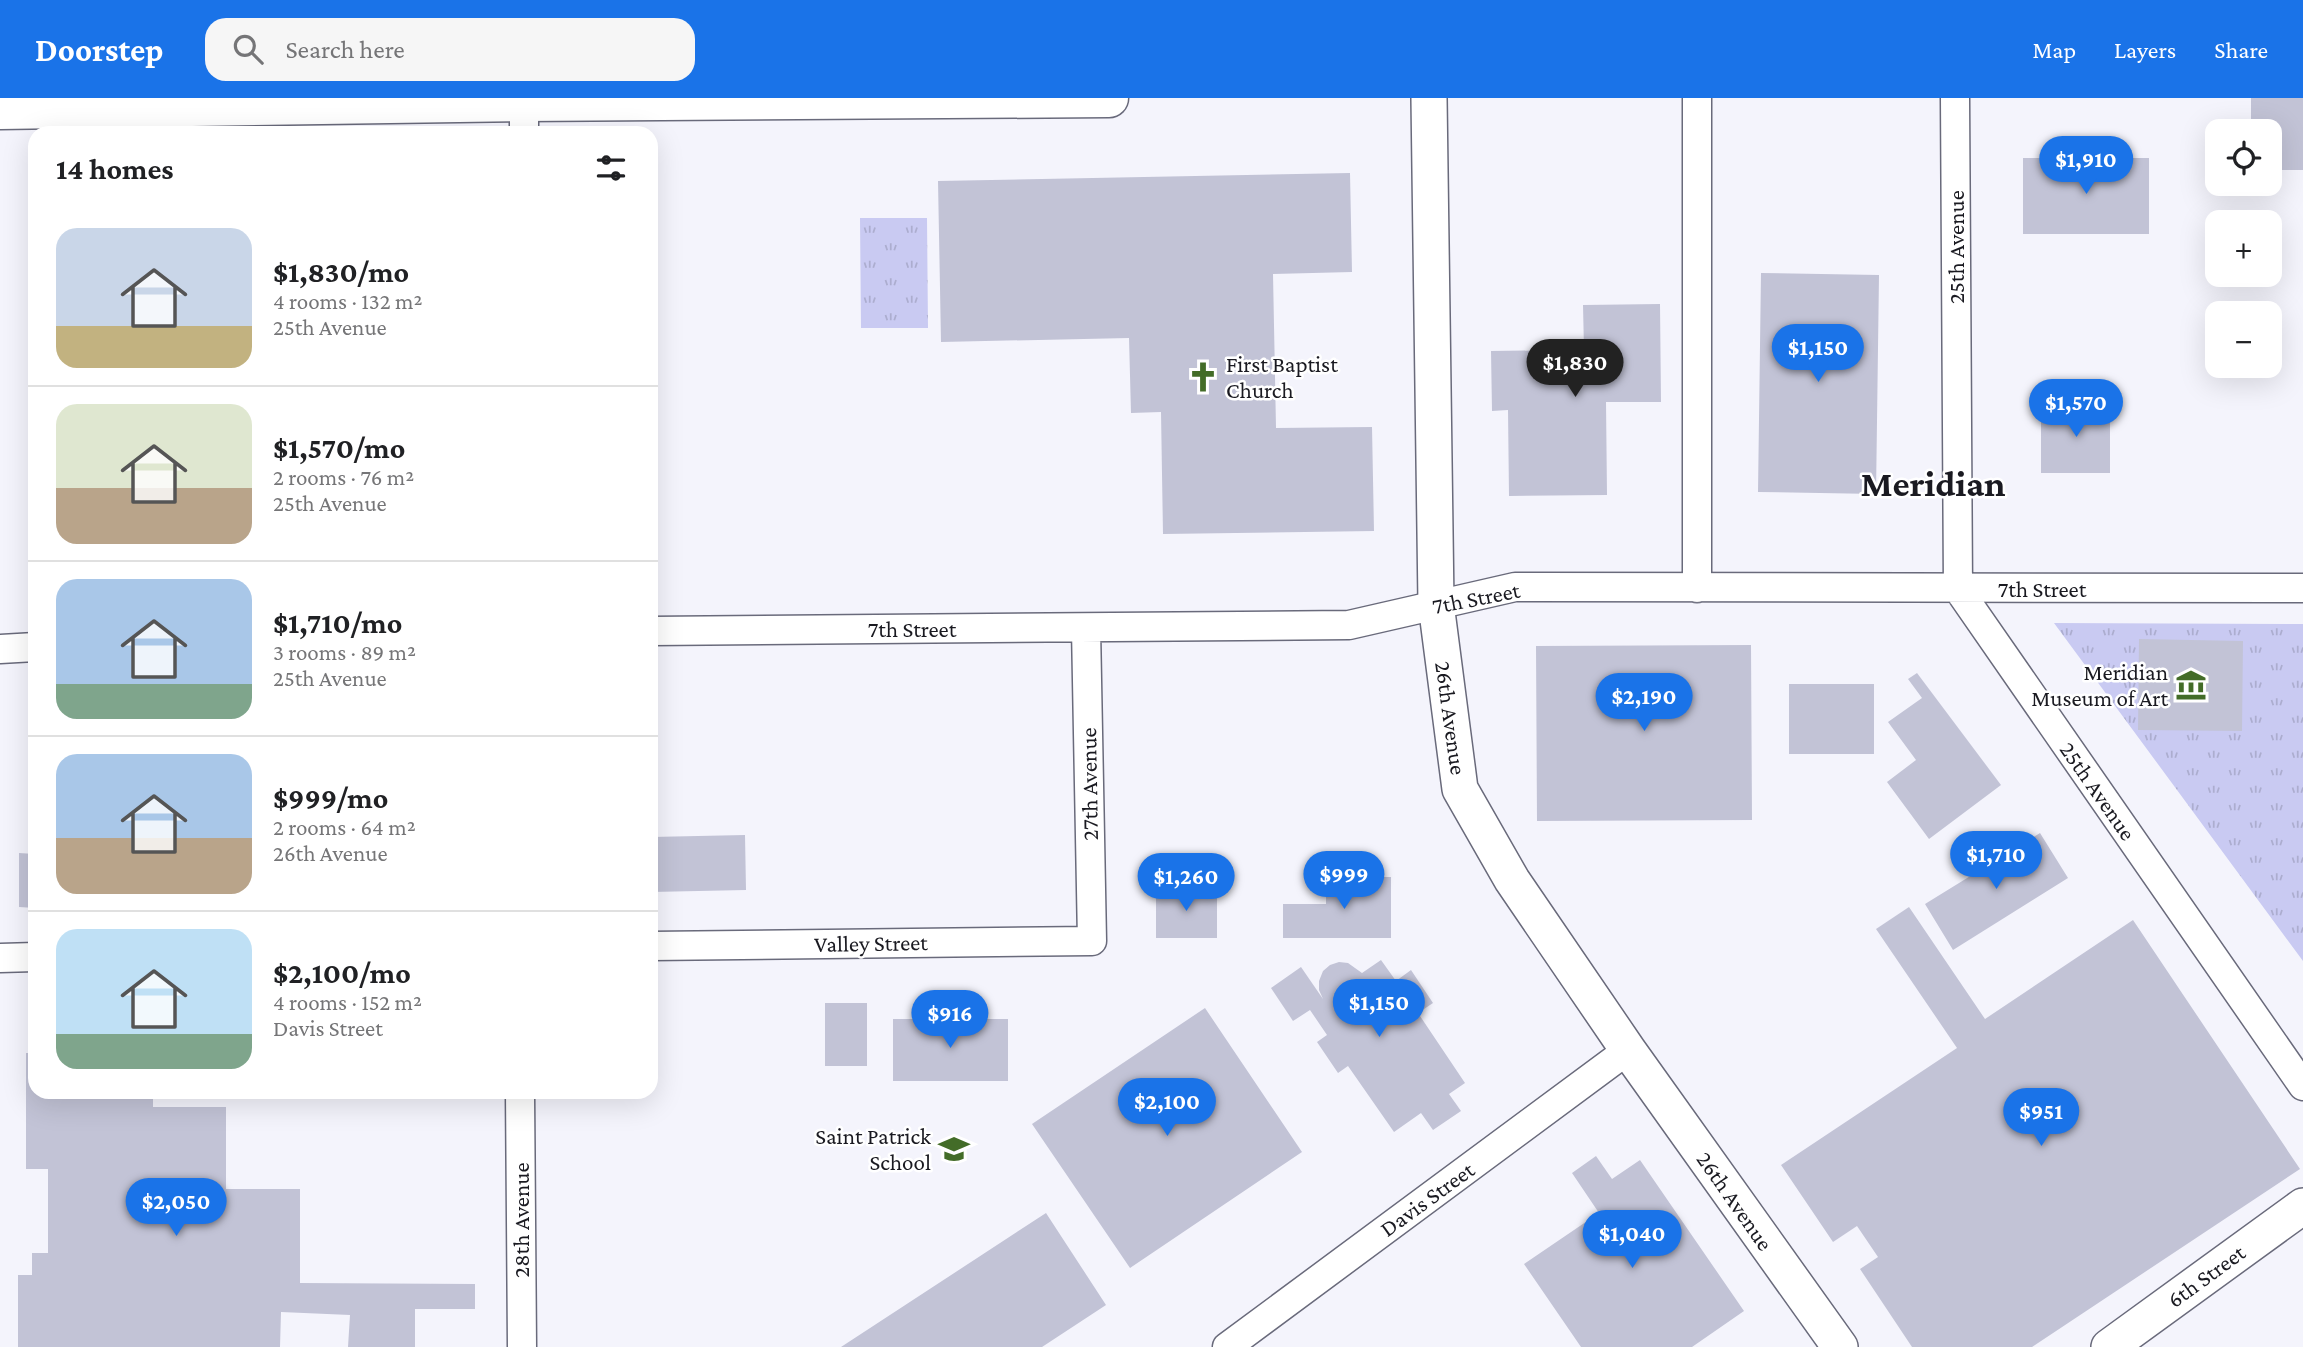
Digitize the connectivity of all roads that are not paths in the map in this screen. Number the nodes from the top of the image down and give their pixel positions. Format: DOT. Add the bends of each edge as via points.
graph roads {
  1 [pos="1087,98"];
  2 [pos="1110,98"];
  3 [pos="1429,98"];
  4 [pos="1697,98"];
  5 [pos="1955,98"];
  6 [pos="0,110"];
  7 [pos="524,111"];
  8 [pos="1698,588"];
  9 [pos="2303,588"];
  10 [pos="1958,589"];
  11 [pos="1436,604"];
  12 [pos="1086,628"];
  13 [pos="658,631"];
  14 [pos="28,648"];
  15 [pos="0,649"];
  16 [pos="1092,941"];
  17 [pos="658,946"];
  18 [pos="28,957"];
  19 [pos="0,958"];
  20 [pos="1628,1050"];
  21 [pos="2303,1086"];
  22 [pos="520,1099"];
  23 [pos="2303,1206"];
  24 [pos="522,1347"];
  25 [pos="1227,1347"];
  26 [pos="1840,1347"];
  27 [pos="2109,1347"];
  1 -- 2 [label="main road"];
  1 -- 7 [label="main road"];
  3 -- 11 [label="street, 26th Avenue"];
  4 -- 8 [label="street"];
  5 -- 10 [label="street, 25th Avenue"];
  6 -- 7 [label="main road"];
  8 -- 10 [label="street, 7th Street"];
  8 -- 11 [label="street, 7th Street" via="1515,587"];
  9 -- 10 [label="street, 7th Street"];
  10 -- 21 [label="street, 25th Avenue"];
  11 -- 12 [label="street, 7th Street" via="1349,625"];
  11 -- 20 [label="street, 26th Avenue" via="1460,789 1512,880"];
  12 -- 13 [label="street, 7th Street"];
  12 -- 16 [label="street, 27th Avenue"];
  14 -- 15 [label="street"];
  16 -- 17 [label="street, Valley Street"];
  18 -- 19 [label="street"];
  20 -- 25 [label="street, Davis Street"];
  20 -- 26 [label="street, 26th Avenue"];
  22 -- 24 [label="street, 28th Avenue"];
  23 -- 27 [label="street, 6th Street"];
}
